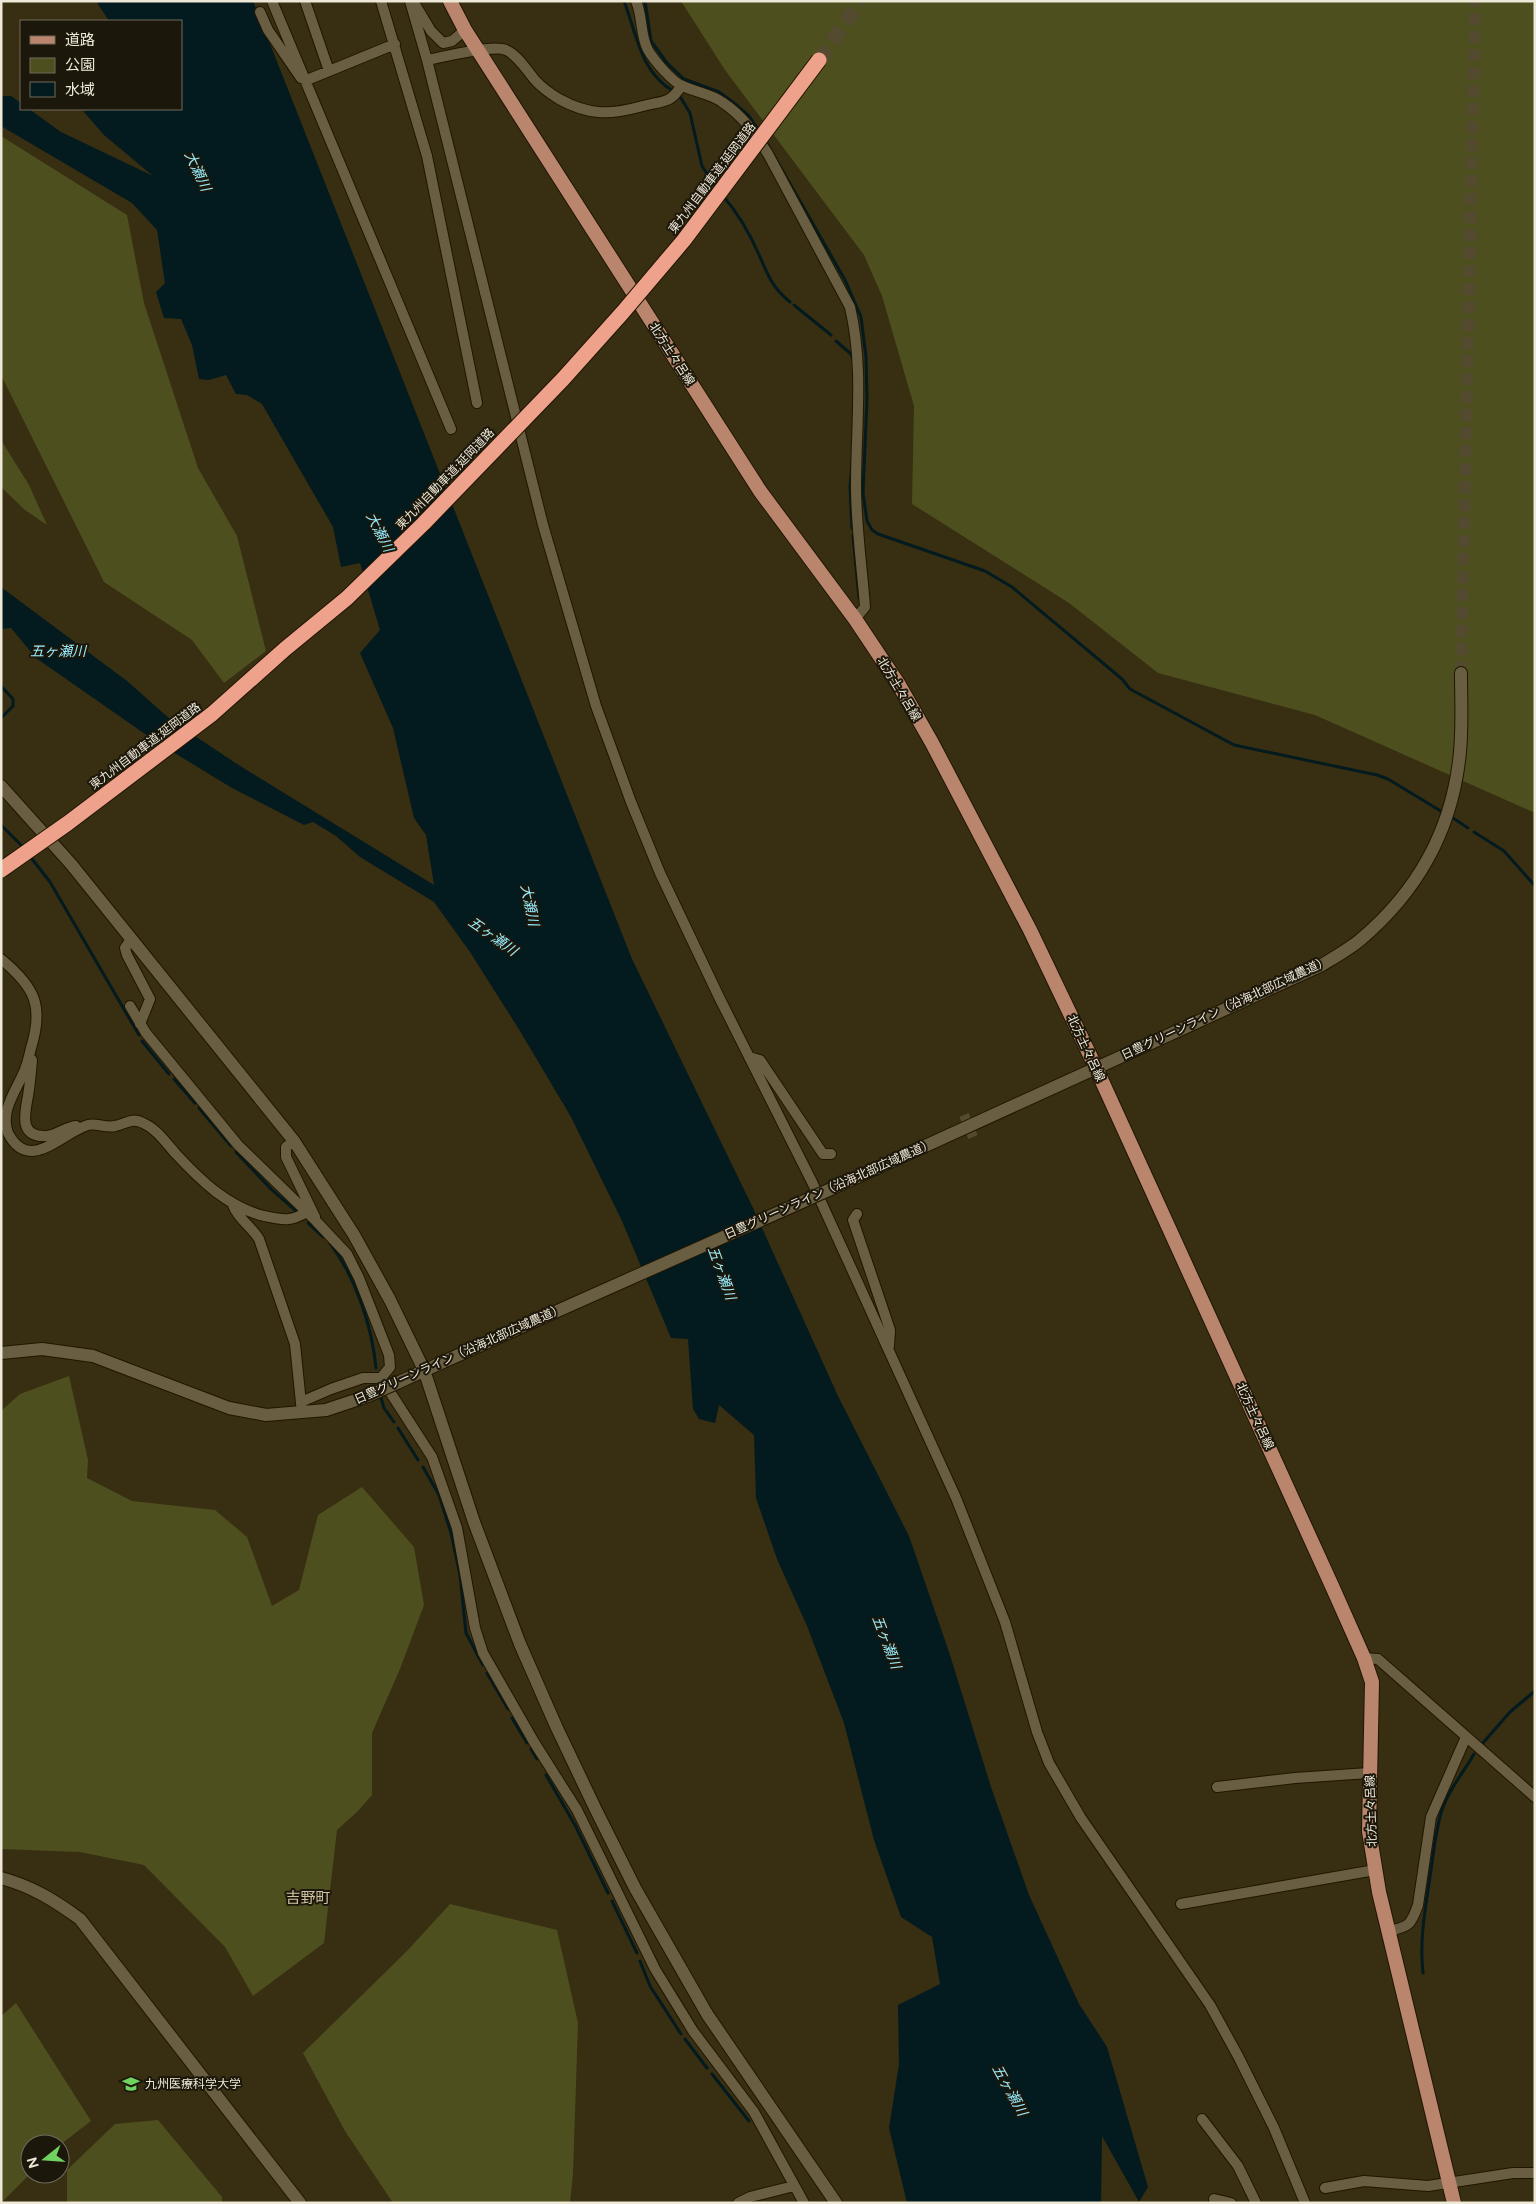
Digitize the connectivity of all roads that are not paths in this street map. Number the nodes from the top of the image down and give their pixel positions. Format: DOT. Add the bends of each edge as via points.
graph roads {
  1 [pos="272,1"];
  2 [pos="305,1"];
  3 [pos="381,1"];
  4 [pos="412,1"];
  5 [pos="450,1"];
  6 [pos="636,1"];
  7 [pos="260,12"];
  8 [pos="465,30"];
  9 [pos="395,44"];
  10 [pos="478,50"];
  11 [pos="427,60"];
  12 [pos="819,60"];
  13 [pos="329,71"];
  14 [pos="304,79"];
  15 [pos="681,86"];
  16 [pos="478,404"];
  17 [pos="451,429"];
  18 [pos="855,619"];
  19 [pos="1461,673"];
  20 [pos="1,786"];
  21 [pos="1,870"];
  22 [pos="131,939"];
  23 [pos="1,959"];
  24 [pos="130,1006"];
  25 [pos="140,1024"];
  26 [pos="34,1039"];
  27 [pos="749,1057"];
  28 [pos="1096,1068"];
  29 [pos="91,1124"];
  30 [pos="4,1131"];
  31 [pos="294,1141"];
  32 [pos="832,1154"];
  33 [pos="232,1205"];
  34 [pos="307,1212"];
  35 [pos="857,1214"];
  36 [pos="316,1220"];
  37 [pos="889,1347"];
  38 [pos="1,1353"];
  39 [pos="424,1370"];
  40 [pos="381,1378"];
  41 [pos="301,1408"];
  42 [pos="1364,1658"];
  43 [pos="1466,1737"];
  44 [pos="1369,1774"];
  45 [pos="1217,1787"];
  46 [pos="1535,1798"];
  47 [pos="1375,1870"];
  48 [pos="1,1878"];
  49 [pos="1181,1904"];
  50 [pos="1388,1931"];
  51 [pos="1202,2119"];
  52 [pos="1535,2173"];
  53 [pos="1449,2182"];
  54 [pos="794,2186"];
  55 [pos="1326,2188"];
  56 [pos="1214,2198"];
  57 [pos="300,2203"];
  58 [pos="738,2203"];
  59 [pos="804,2203"];
  60 [pos="836,2203"];
  61 [pos="1231,2203"];
  62 [pos="1256,2203"];
  63 [pos="1305,2203"];
  64 [pos="1454,2203"];
  1 -- 14 [label="street"];
  2 -- 13 [label="street"];
  3 -- 9 [label="street"];
  4 -- 8 [label="street" via="431,31 444,43 452,41"];
  4 -- 11 [label="street"];
  5 -- 8 [label="main road, 北方土々呂線"];
  6 -- 15 [label="street" via="648,48"];
  7 -- 14 [label="street" via="268,30"];
  8 -- 10 [label="main road, 北方土々呂線"];
  9 -- 13 [label="street"];
  9 -- 16 [label="street" via="427,156"];
  10 -- 11 [label="street"];
  10 -- 15 [label="street" via="507,50 537,83 576,108 596,114 667,101 676,96"];
  10 -- 18 [label="main road, 北方土々呂線" via="760,491"];
  11 -- 27 [label="street" via="543,525 596,706 660,873"];
  12 -- 21 [label="highway, 東九州自動車道;延岡道路, bridge" via="690,232 623,312 563,380 423,524 347,598 212,714"];
  13 -- 14 [label="street"];
  14 -- 17 [label="street"];
  15 -- 18 [label="street" via="721,101 753,130 850,307 860,384 856,487 865,607"];
  18 -- 28 [label="main road, 北方土々呂線" via="899,685 981,834"];
  19 -- 28 [label="street, 日豊グリーンライン（沿海北部広域農道）" via="1459,760 1444,829 1420,873 1396,906 1360,941 1322,964"];
  20 -- 22 [label="street" via="71,864"];
  22 -- 25 [label="street" via="125,948 126,954 150,999"];
  22 -- 31 [label="street"];
  23 -- 26 [label="street" via="24,981 31,993 38,1016"];
  24 -- 25 [label="street"];
  25 -- 34 [label="street" via="238,1145"];
  26 -- 29 [label="street" via="24,1112 27,1128 33,1133 49,1136 69,1127"];
  26 -- 30 [label="street" via="24,1073 7,1105"];
  27 -- 32 [label="street" via="760,1060 823,1154"];
  27 -- 37 [label="street"];
  28 -- 39 [label="street, 日豊グリーンライン（沿海北部広域農道）, bridge"];
  28 -- 42 [label="main road, 北方土々呂線"];
  29 -- 30 [label="street" via="52,1145 31,1151 18,1147"];
  29 -- 33 [label="street" via="114,1127 136,1120 146,1124 197,1176"];
  31 -- 36 [label="street" via="286,1147 286,1158"];
  31 -- 39 [label="street" via="354,1235"];
  33 -- 34 [label="street" via="291,1220"];
  33 -- 41 [label="street" via="259,1239 285,1311 295,1344"];
  34 -- 36 [label="street"];
  35 -- 37 [label="street" via="853,1220 890,1330"];
  36 -- 40 [label="street" via="347,1254 359,1278 389,1355 390,1367"];
  37 -- 63 [label="street" via="956,1498 1006,1622 1036,1732 1049,1763 1081,1818 1210,2005 1274,2128"];
  38 -- 41 [label="street, 日豊グリーンライン（沿海北部広域農道）" via="42,1349 92,1356 229,1408 266,1415"];
  39 -- 41 [label="street, 日豊グリーンライン（沿海北部広域農道）, bridge" via="368,1396 326,1410"];
  39 -- 60 [label="street" via="474,1522 520,1644 595,1808 635,1888 707,2014"];
  40 -- 41 [label="street" via="363,1378 331,1388"];
  40 -- 54 [label="street" via="432,1457 457,1528 482,1653 576,1810 655,1969 693,2031 754,2112"];
  42 -- 43 [label="street" via="1378,1659"];
  42 -- 44 [label="main road, 北方土々呂線" via="1373,1697"];
  43 -- 46 [label="street"];
  43 -- 50 [label="street" via="1431,1817 1414,1918 1409,1925"];
  44 -- 45 [label="street"];
  44 -- 47 [label="main road, 北方土々呂線" via="1369,1831"];
  47 -- 49 [label="street"];
  47 -- 50 [label="main road, 北方土々呂線"];
  48 -- 57 [label="street" via="42,1893 80,1919"];
  50 -- 53 [label="main road, 北方土々呂線"];
  51 -- 62 [label="street" via="1238,2166"];
  52 -- 53 [label="street"];
  53 -- 55 [label="street" via="1428,2186 1364,2181"];
  53 -- 64 [label="main road, 北方土々呂線"];
  54 -- 58 [label="street"];
  54 -- 59 [label="street"];
  56 -- 61 [label="street"];
}
